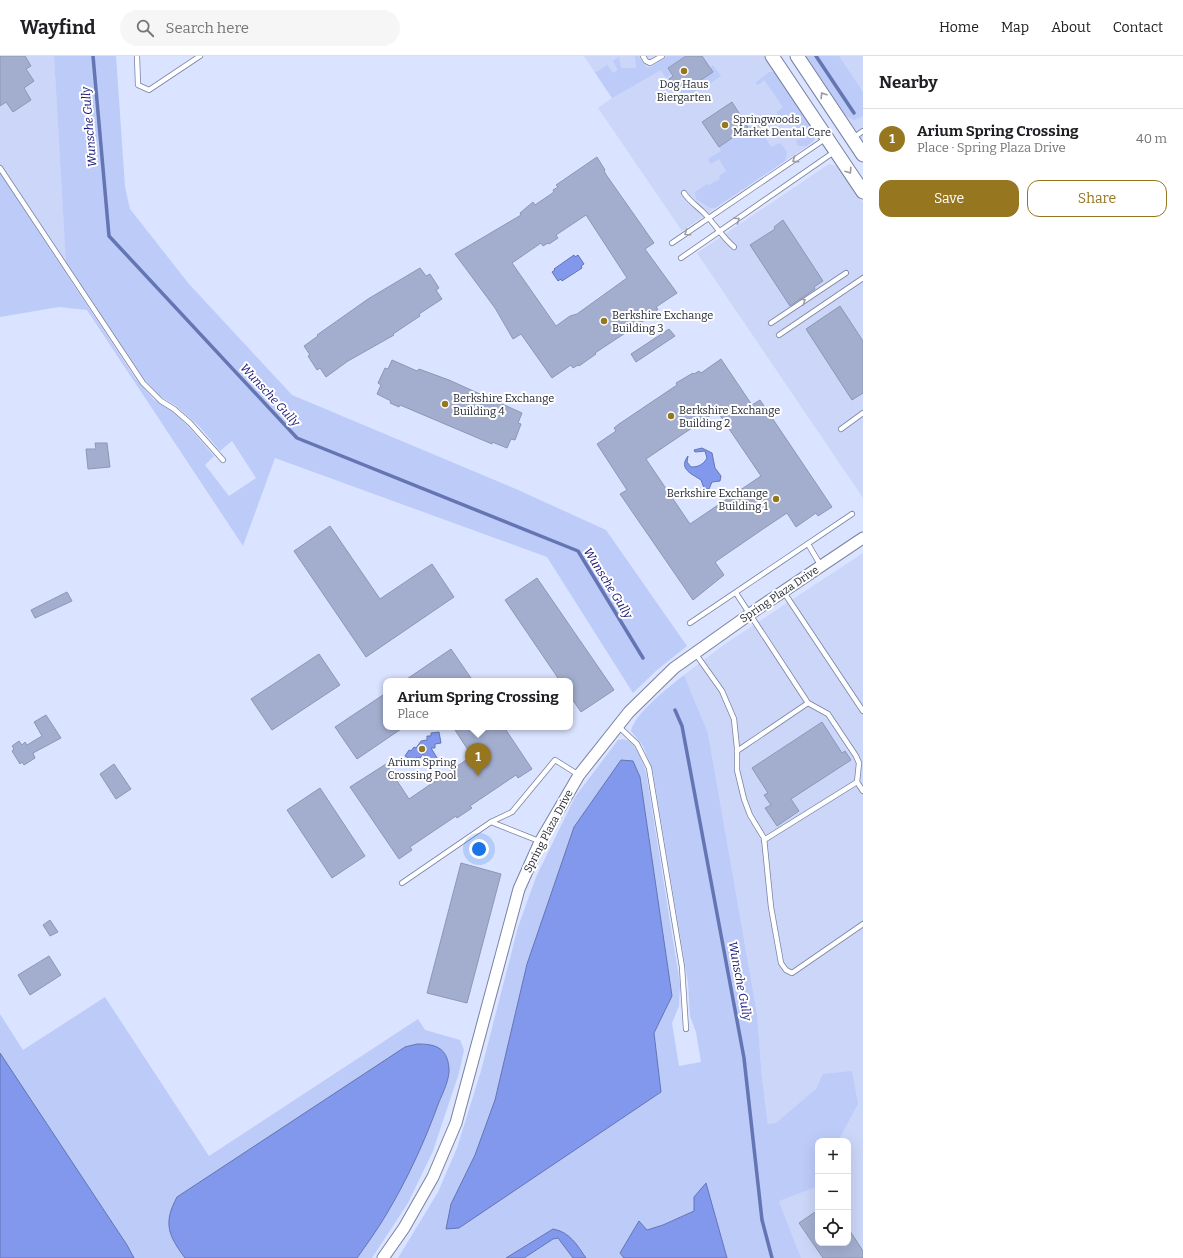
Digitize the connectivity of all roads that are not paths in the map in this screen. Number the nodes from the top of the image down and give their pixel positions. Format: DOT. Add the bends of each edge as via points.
graph roads {
  1 [pos="137,56"];
  2 [pos="200,56"];
  3 [pos="643,56"];
  4 [pos="662,56"];
  5 [pos="772,56"];
  6 [pos="797,56"];
  7 [pos="863,131"];
  8 [pos="827,138"];
  9 [pos="852,139"];
  10 [pos="836,151"];
  11 [pos="863,155"];
  12 [pos="0,168"];
  13 [pos="863,192"];
  14 [pos="684,193"];
  15 [pos="708,218"];
  16 [pos="719,232"];
  17 [pos="672,243"];
  18 [pos="734,247"];
  19 [pos="681,258"];
  20 [pos="846,273"];
  21 [pos="863,278"];
  22 [pos="771,323"];
  23 [pos="779,335"];
  24 [pos="863,413"];
  25 [pos="841,429"];
  26 [pos="223,460"];
  27 [pos="852,514"];
  28 [pos="863,538"];
  29 [pos="808,544"];
  30 [pos="821,566"];
  31 [pos="783,591"];
  32 [pos="736,592"];
  33 [pos="750,614"];
  34 [pos="690,624"];
  35 [pos="695,653"];
  36 [pos="808,703"];
  37 [pos="863,711"];
  38 [pos="618,726"];
  39 [pos="737,751"];
  40 [pos="580,775"];
  41 [pos="857,782"];
  42 [pos="863,791"];
  43 [pos="491,822"];
  44 [pos="764,840"];
  45 [pos="540,842"];
  46 [pos="402,883"];
  47 [pos="863,924"];
  48 [pos="686,1029"];
  49 [pos="383,1258"];
  1 -- 2 [label="lane" via="138,85 149,90"];
  3 -- 4 [label="lane" via="650,63"];
  5 -- 8 [label="main road"];
  9 -- 6 [label="main road, one-way"];
  7 -- 9 [label="lane"];
  8 -- 9 [label="main road"];
  8 -- 10 [label="main road"];
  8 -- 15 [label="lane, one-way"];
  9 -- 10 [label="main road"];
  9 -- 11 [label="main road"];
  10 -- 13 [label="main road, one-way"];
  16 -- 10 [label="lane, one-way"];
  12 -- 26 [label="lane" via="143,383 161,401 190,423"];
  14 -- 15 [label="lane"];
  15 -- 16 [label="lane"];
  15 -- 17 [label="lane, one-way"];
  16 -- 18 [label="lane"];
  16 -- 19 [label="lane"];
  22 -- 20 [label="lane, one-way"];
  21 -- 23 [label="lane"];
  24 -- 25 [label="lane"];
  27 -- 29 [label="lane"];
  28 -- 30 [label="street, Spring Plaza Drive"];
  29 -- 30 [label="lane"];
  29 -- 32 [label="lane"];
  30 -- 31 [label="street, Spring Plaza Drive"];
  31 -- 33 [label="street, Spring Plaza Drive"];
  31 -- 37 [label="lane"];
  32 -- 33 [label="lane"];
  32 -- 34 [label="lane"];
  33 -- 35 [label="street, Spring Plaza Drive"];
  33 -- 36 [label="lane"];
  35 -- 38 [label="street, Spring Plaza Drive" via="674,668"];
  35 -- 39 [label="lane" via="725,698 734,719"];
  36 -- 39 [label="lane"];
  36 -- 41 [label="lane" via="828,714 856,756 859,763"];
  38 -- 40 [label="street, Spring Plaza Drive"];
  38 -- 48 [label="lane" via="637,744 648,768 682,967"];
  39 -- 44 [label="lane" via="737,770 744,799"];
  40 -- 43 [label="lane" via="555,760 512,812"];
  40 -- 45 [label="street, Spring Plaza Drive"];
  41 -- 42 [label="lane"];
  41 -- 44 [label="lane"];
  43 -- 45 [label="lane"];
  43 -- 46 [label="lane"];
  44 -- 47 [label="lane" via="776,939 781,963 786,970 792,973"];
  45 -- 49 [label="street, Spring Plaza Drive" via="511,913 456,1123 433,1177 404,1228"];
}
